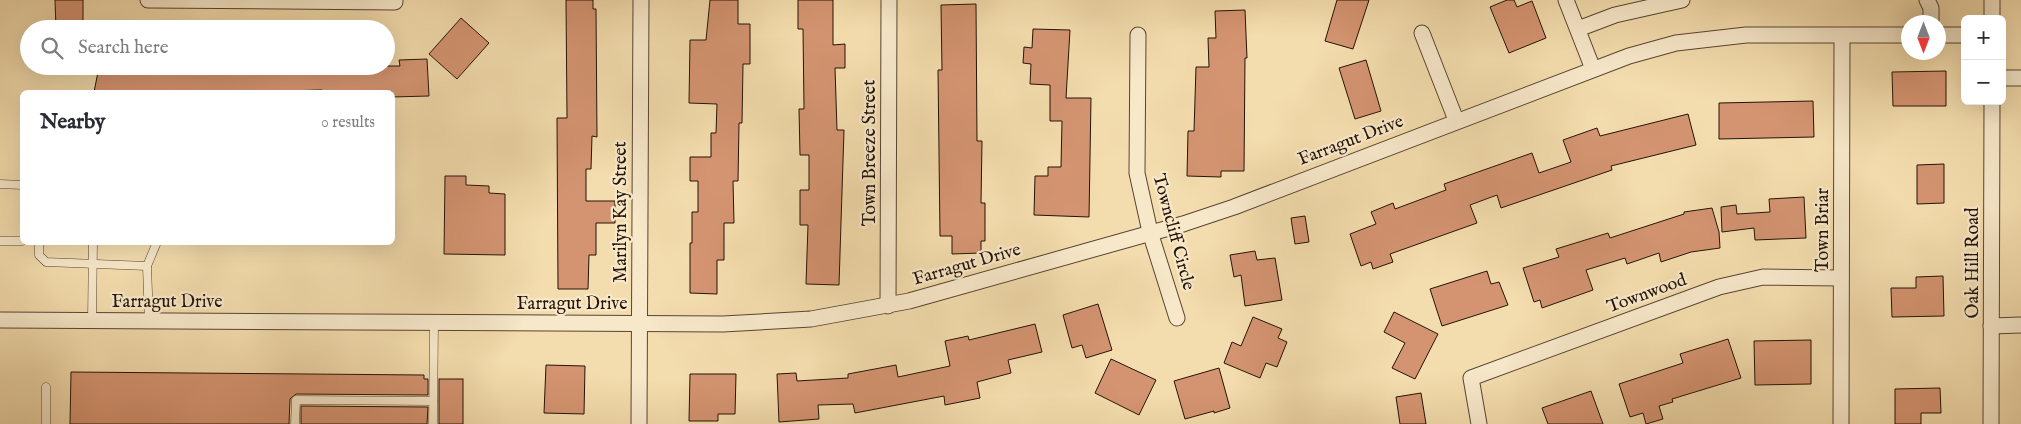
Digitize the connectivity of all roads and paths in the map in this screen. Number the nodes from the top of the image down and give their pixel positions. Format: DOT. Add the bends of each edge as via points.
graph roads {
  1 [pos="148,0"];
  2 [pos="641,0"];
  3 [pos="889,0"];
  4 [pos="1566,0"];
  5 [pos="1682,0"];
  6 [pos="1927,0"];
  7 [pos="1992,0"];
  8 [pos="395,1"];
  9 [pos="1931,15"];
  10 [pos="1992,15"];
  11 [pos="1578,30"];
  12 [pos="1422,34"];
  13 [pos="1138,35"];
  14 [pos="1901,35"];
  15 [pos="1946,35"];
  16 [pos="1961,35"];
  17 [pos="1842,36"];
  18 [pos="1593,69"];
  19 [pos="2006,78"];
  20 [pos="2021,78"];
  21 [pos="1992,105"];
  22 [pos="1456,120"];
  23 [pos="0,184"];
  24 [pos="20,185"];
  25 [pos="1150,232"];
  26 [pos="0,241"];
  27 [pos="20,241"];
  28 [pos="39,245"];
  29 [pos="93,245"];
  30 [pos="156,245"];
  31 [pos="93,265"];
  32 [pos="147,266"];
  33 [pos="1842,278"];
  34 [pos="888,306"];
  35 [pos="1177,318"];
  36 [pos="0,320"];
  37 [pos="92,321"];
  38 [pos="149,321"];
  39 [pos="434,322"];
  40 [pos="639,324"];
  41 [pos="1991,326"];
  42 [pos="2021,326"];
  43 [pos="46,387"];
  44 [pos="433,401"];
  45 [pos="46,424"];
  46 [pos="295,424"];
  47 [pos="433,424"];
  48 [pos="639,424"];
  49 [pos="1479,424"];
  50 [pos="1841,424"];
  51 [pos="1991,424"];
  1 -- 8 [label="street"];
  2 -- 40 [label="street, Marilyn Kay Street"];
  3 -- 34 [label="street, Town Breeze Street"];
  4 -- 11 [label="street"];
  5 -- 11 [label="street" via="1615,15"];
  6 -- 9 [label="street"];
  7 -- 10 [label="street"];
  11 -- 18 [label="street"];
  12 -- 22 [label="street"];
  13 -- 25 [label="street, Towncliff Circle" via="1137,174"];
  14 -- 17 [label="street, Farragut Drive"];
  15 -- 16 [label="street"];
  17 -- 18 [label="street, Farragut Drive" via="1746,35 1676,43"];
  17 -- 33 [label="street, Town Briar"];
  18 -- 22 [label="street, Farragut Drive"];
  19 -- 20 [label="street"];
  21 -- 41 [label="street, Oak Hill Road"];
  22 -- 25 [label="street, Farragut Drive" via="1234,207"];
  23 -- 24 [label="lane"];
  25 -- 34 [label="street, Farragut Drive"];
  25 -- 35 [label="street, Towncliff Circle"];
  26 -- 27 [label="lane"];
  28 -- 31 [label="lane" via="39,255 46,262"];
  29 -- 31 [label="lane"];
  30 -- 32 [label="lane"];
  31 -- 32 [label="lane"];
  31 -- 37 [label="lane"];
  32 -- 38 [label="lane"];
  33 -- 49 [label="street, Townwood" via="1763,277 1720,287 1471,378"];
  33 -- 50 [label="street, Town Briar"];
  34 -- 40 [label="street, Farragut Drive" via="811,319"];
  36 -- 37 [label="street, Farragut Drive"];
  37 -- 38 [label="street, Farragut Drive"];
  38 -- 39 [label="street, Farragut Drive"];
  39 -- 40 [label="street, Farragut Drive"];
  39 -- 44 [label="lane"];
  40 -- 48 [label="street, Marilyn Kay Street"];
  41 -- 42 [label="street"];
  41 -- 51 [label="street, Oak Hill Road"];
  43 -- 45 [label="lane"];
  44 -- 46 [label="lane" via="296,400"];
  44 -- 47 [label="lane"];
}
